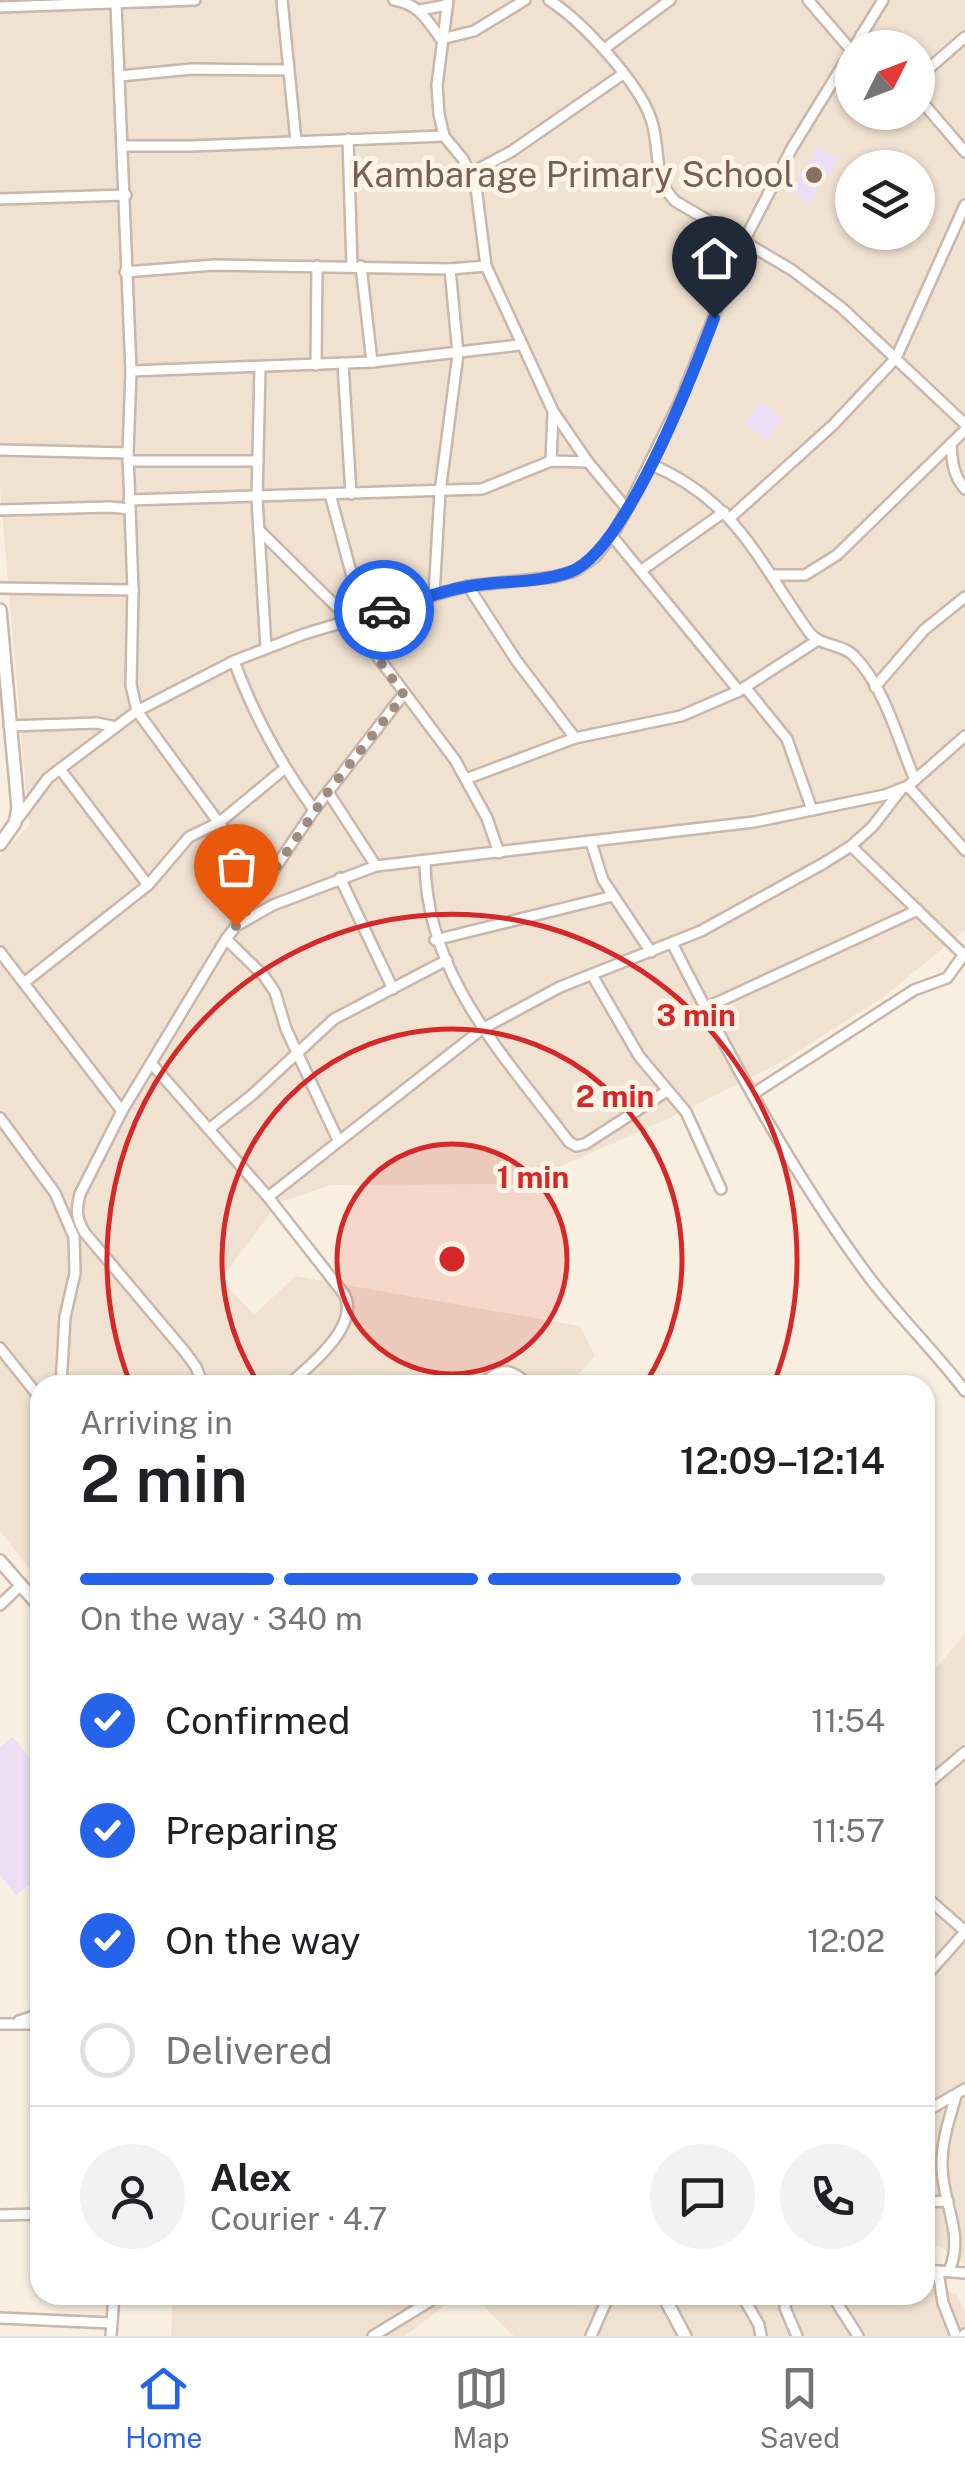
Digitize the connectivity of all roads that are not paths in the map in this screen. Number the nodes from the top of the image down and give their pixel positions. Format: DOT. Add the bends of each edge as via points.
graph roads {
  1 [pos="195,0"];
  2 [pos="282,0"];
  3 [pos="394,0"];
  4 [pos="525,0"];
  5 [pos="550,0"];
  6 [pos="670,0"];
  7 [pos="808,0"];
  8 [pos="883,0"];
  9 [pos="448,2"];
  10 [pos="116,4"];
  11 [pos="0,7"];
  12 [pos="420,10"];
  13 [pos="864,30"];
  14 [pos="835,31"];
  15 [pos="965,38"];
  16 [pos="441,39"];
  17 [pos="604,50"];
  18 [pos="935,64"];
  19 [pos="289,70"];
  20 [pos="623,74"];
  21 [pos="120,76"];
  22 [pos="835,77"];
  23 [pos="935,117"];
  24 [pos="444,136"];
  25 [pos="348,139"];
  26 [pos="296,141"];
  27 [pos="124,146"];
  28 [pos="965,152"];
  29 [pos="471,173"];
  30 [pos="126,196"];
  31 [pos="0,199"];
  32 [pos="965,205"];
  33 [pos="744,241"];
  34 [pos="317,266"];
  35 [pos="356,266"];
  36 [pos="486,266"];
  37 [pos="450,269"];
  38 [pos="125,272"];
  39 [pos="520,345"];
  40 [pos="458,354"];
  41 [pos="896,358"];
  42 [pos="372,362"];
  43 [pos="343,363"];
  44 [pos="316,365"];
  45 [pos="260,368"];
  46 [pos="131,371"];
  47 [pos="553,411"];
  48 [pos="965,427"];
  49 [pos="951,444"];
  50 [pos="0,450"];
  51 [pos="128,457"];
  52 [pos="258,460"];
  53 [pos="551,462"];
  54 [pos="588,462"];
  55 [pos="650,464"];
  56 [pos="965,489"];
  57 [pos="440,492"];
  58 [pos="330,494"];
  59 [pos="351,494"];
  60 [pos="258,499"];
  61 [pos="130,505"];
  62 [pos="628,508"];
  63 [pos="0,510"];
  64 [pos="727,515"];
  65 [pos="259,530"];
  66 [pos="612,536"];
  67 [pos="642,570"];
  68 [pos="773,575"];
  69 [pos="468,586"];
  70 [pos="0,588"];
  71 [pos="133,590"];
  72 [pos="434,595"];
  73 [pos="965,596"];
  74 [pos="0,610"];
  75 [pos="363,617"];
  76 [pos="351,621"];
  77 [pos="818,640"];
  78 [pos="266,648"];
  79 [pos="234,661"];
  80 [pos="875,687"];
  81 [pos="742,689"];
  82 [pos="404,695"];
  83 [pos="137,711"];
  84 [pos="9,726"];
  85 [pos="116,727"];
  86 [pos="965,736"];
  87 [pos="576,738"];
  88 [pos="284,769"];
  89 [pos="60,770"];
  90 [pos="466,778"];
  91 [pos="909,784"];
  92 [pos="328,792"];
  93 [pos="314,810"];
  94 [pos="812,810"];
  95 [pos="220,822"];
  96 [pos="15,823"];
  97 [pos="591,842"];
  98 [pos="0,844"];
  99 [pos="851,846"];
  100 [pos="964,846"];
  101 [pos="498,853"];
  102 [pos="425,862"];
  103 [pos="276,866"];
  104 [pos="376,866"];
  105 [pos="340,878"];
  106 [pos="148,885"];
  107 [pos="614,896"];
  108 [pos="918,910"];
  109 [pos="236,926"];
  110 [pos="226,940"];
  111 [pos="436,940"];
  112 [pos="672,943"];
  113 [pos="0,952"];
  114 [pos="651,952"];
  115 [pos="964,954"];
  116 [pos="446,960"];
  117 [pos="592,975"];
  118 [pos="25,982"];
  119 [pos="393,989"];
  120 [pos="705,1008"];
  121 [pos="482,1029"];
  122 [pos="297,1053"];
  123 [pos="150,1063"];
  124 [pos="667,1091"];
  125 [pos="753,1094"];
  126 [pos="122,1112"];
  127 [pos="0,1118"];
  128 [pos="209,1129"];
  129 [pos="338,1140"];
  130 [pos="721,1189"];
  131 [pos="268,1197"];
  132 [pos="0,1348"];
  133 [pos="61,1375"];
  134 [pos="199,1375"];
  135 [pos="299,1375"];
  136 [pos="491,1375"];
  137 [pos="519,1375"];
  138 [pos="30,1386"];
  139 [pos="965,1391"];
  140 [pos="0,1561"];
  141 [pos="21,1585"];
  142 [pos="30,1595"];
  143 [pos="0,1605"];
  144 [pos="965,1752"];
  145 [pos="935,1778"];
  146 [pos="935,1905"];
  147 [pos="965,1932"];
  148 [pos="935,1966"];
  149 [pos="30,2018"];
  150 [pos="16,2023"];
  151 [pos="0,2024"];
  152 [pos="30,2024"];
  153 [pos="965,2089"];
  154 [pos="956,2096"];
  155 [pos="935,2107"];
  156 [pos="948,2201"];
  157 [pos="935,2202"];
  158 [pos="30,2214"];
  159 [pos="0,2215"];
  160 [pos="935,2271"];
  161 [pos="938,2271"];
  162 [pos="949,2271"];
  163 [pos="965,2274"];
  164 [pos="113,2305"];
  165 [pos="424,2305"];
  166 [pos="605,2305"];
  167 [pos="668,2305"];
  168 [pos="748,2305"];
  169 [pos="785,2305"];
  170 [pos="838,2305"];
  171 [pos="0,2318"];
  172 [pos="110,2323"];
  173 [pos="961,2335"];
  174 [pos="111,2336"];
  175 [pos="374,2336"];
  176 [pos="591,2336"];
  177 [pos="685,2336"];
  178 [pos="761,2336"];
  179 [pos="798,2336"];
  180 [pos="858,2336"];
  1 -- 10 [label="street"];
  2 -- 19 [label="street"];
  3 -- 12 [label="street"];
  4 -- 16 [label="street" via="474,32"];
  5 -- 17 [label="street"];
  6 -- 17 [label="street"];
  7 -- 14 [label="street"];
  8 -- 13 [label="street"];
  9 -- 12 [label="street"];
  9 -- 16 [label="street"];
  10 -- 11 [label="street"];
  10 -- 21 [label="street"];
  12 -- 16 [label="street"];
  15 -- 18 [label="street"];
  16 -- 24 [label="street" via="437,97"];
  17 -- 20 [label="street"];
  19 -- 21 [label="street"];
  19 -- 26 [label="street"];
  20 -- 29 [label="street"];
  20 -- 33 [label="street" via="650,115 666,192"];
  21 -- 27 [label="street"];
  22 -- 33 [label="street"];
  23 -- 28 [label="street"];
  24 -- 25 [label="street"];
  24 -- 29 [label="street"];
  25 -- 26 [label="street"];
  25 -- 35 [label="street"];
  26 -- 27 [label="street"];
  27 -- 30 [label="street"];
  29 -- 36 [label="street"];
  30 -- 31 [label="street"];
  30 -- 38 [label="street"];
  32 -- 41 [label="street"];
  33 -- 41 [label="street" via="842,308"];
  33 -- 55 [label="street"];
  34 -- 35 [label="street"];
  34 -- 38 [label="street"];
  34 -- 44 [label="street"];
  35 -- 37 [label="street"];
  35 -- 42 [label="street"];
  36 -- 37 [label="street"];
  36 -- 39 [label="street"];
  37 -- 40 [label="street"];
  38 -- 46 [label="street"];
  39 -- 40 [label="street"];
  39 -- 47 [label="street"];
  40 -- 42 [label="street"];
  40 -- 57 [label="street"];
  41 -- 48 [label="street"];
  41 -- 64 [label="street" via="832,425"];
  42 -- 43 [label="street"];
  43 -- 44 [label="street"];
  43 -- 59 [label="street"];
  44 -- 45 [label="street"];
  45 -- 46 [label="street"];
  45 -- 52 [label="street"];
  46 -- 51 [label="street"];
  47 -- 53 [label="street"];
  47 -- 54 [label="street"];
  48 -- 49 [label="street"];
  49 -- 56 [label="street" via="952,466"];
  49 -- 68 [label="street" via="836,555 804,575"];
  50 -- 51 [label="street"];
  51 -- 52 [label="street"];
  51 -- 61 [label="street"];
  52 -- 60 [label="street"];
  53 -- 54 [label="street"];
  53 -- 57 [label="street" via="482,489"];
  54 -- 62 [label="street"];
  55 -- 62 [label="street"];
  55 -- 64 [label="street" via="676,475"];
  57 -- 59 [label="street"];
  57 -- 72 [label="street"];
  58 -- 59 [label="street"];
  58 -- 60 [label="street"];
  58 -- 75 [label="street"];
  60 -- 61 [label="street"];
  60 -- 65 [label="street"];
  61 -- 63 [label="street"];
  61 -- 71 [label="street"];
  62 -- 66 [label="street"];
  64 -- 67 [label="street"];
  64 -- 68 [label="street"];
  65 -- 76 [label="street"];
  65 -- 78 [label="street"];
  66 -- 67 [label="street"];
  66 -- 69 [label="street" via="576,570"];
  67 -- 81 [label="street"];
  68 -- 77 [label="street"];
  69 -- 72 [label="street"];
  69 -- 87 [label="street"];
  70 -- 71 [label="street"];
  71 -- 83 [label="street" via="131,686"];
  72 -- 75 [label="street"];
  73 -- 80 [label="street" via="924,630"];
  74 -- 84 [label="street"];
  75 -- 76 [label="street"];
  76 -- 78 [label="street"];
  76 -- 82 [label="street"];
  77 -- 80 [label="street" via="851,652"];
  77 -- 81 [label="street"];
  78 -- 79 [label="street"];
  79 -- 83 [label="street"];
  79 -- 88 [label="street"];
  80 -- 91 [label="street"];
  81 -- 87 [label="street" via="681,716"];
  81 -- 94 [label="street" via="788,741"];
  82 -- 90 [label="street"];
  82 -- 92 [label="street"];
  83 -- 85 [label="street"];
  83 -- 95 [label="street"];
  84 -- 85 [label="street"];
  84 -- 96 [label="street"];
  85 -- 89 [label="street"];
  86 -- 91 [label="street"];
  87 -- 90 [label="street"];
  88 -- 93 [label="street"];
  88 -- 95 [label="street"];
  89 -- 96 [label="street"];
  89 -- 106 [label="street"];
  90 -- 101 [label="street"];
  91 -- 94 [label="street"];
  91 -- 99 [label="street"];
  91 -- 100 [label="street"];
  92 -- 93 [label="street"];
  92 -- 104 [label="street"];
  93 -- 103 [label="street"];
  94 -- 97 [label="street"];
  95 -- 103 [label="street" via="239,849"];
  95 -- 106 [label="street" via="189,837"];
  96 -- 98 [label="street"];
  97 -- 101 [label="street"];
  97 -- 107 [label="street"];
  99 -- 108 [label="street"];
  99 -- 112 [label="street"];
  101 -- 102 [label="street"];
  102 -- 104 [label="street"];
  102 -- 111 [label="street"];
  103 -- 109 [label="street"];
  104 -- 105 [label="street"];
  105 -- 109 [label="street"];
  105 -- 119 [label="street"];
  106 -- 118 [label="street"];
  107 -- 111 [label="street"];
  107 -- 114 [label="street"];
  108 -- 115 [label="street"];
  108 -- 120 [label="street"];
  109 -- 110 [label="street"];
  110 -- 122 [label="street" via="264,976"];
  110 -- 123 [label="street"];
  111 -- 116 [label="street"];
  112 -- 114 [label="street"];
  112 -- 120 [label="street"];
  113 -- 118 [label="street"];
  114 -- 117 [label="street"];
  115 -- 125 [label="street" via="948,978 914,990"];
  116 -- 119 [label="street"];
  116 -- 121 [label="street"];
  117 -- 121 [label="street"];
  117 -- 124 [label="street"];
  118 -- 126 [label="street"];
  119 -- 122 [label="street" via="334,1020"];
  120 -- 125 [label="street"];
  121 -- 124 [label="street" via="576,1146"];
  121 -- 129 [label="street"];
  122 -- 128 [label="street"];
  122 -- 129 [label="street"];
  123 -- 126 [label="street"];
  123 -- 128 [label="street"];
  124 -- 130 [label="street" via="686,1112"];
  125 -- 139 [label="street" via="868,1275"];
  126 -- 134 [label="street" via="80,1194 77,1220"];
  127 -- 133 [label="street" via="55,1193 74,1237"];
  128 -- 131 [label="street"];
  129 -- 131 [label="street"];
  131 -- 135 [label="street" via="348,1301 345,1324"];
  132 -- 138 [label="street"];
  136 -- 137 [label="street" via="504,1369"];
  140 -- 141 [label="street"];
  141 -- 142 [label="street"];
  141 -- 143 [label="street"];
  144 -- 145 [label="street"];
  146 -- 147 [label="street"];
  147 -- 148 [label="street"];
  149 -- 150 [label="street"];
  150 -- 151 [label="street"];
  150 -- 152 [label="street"];
  153 -- 154 [label="street"];
  154 -- 155 [label="street"];
  154 -- 156 [label="street" via="943,2149"];
  156 -- 157 [label="street"];
  156 -- 162 [label="street" via="957,2246"];
  158 -- 159 [label="street"];
  160 -- 161 [label="street"];
  161 -- 162 [label="street"];
  161 -- 173 [label="street" via="943,2304"];
  162 -- 163 [label="street"];
  164 -- 172 [label="street"];
  165 -- 175 [label="street"];
  166 -- 176 [label="street"];
  167 -- 177 [label="street"];
  168 -- 178 [label="street"];
  169 -- 179 [label="street"];
  170 -- 180 [label="street"];
  171 -- 172 [label="street"];
  172 -- 174 [label="street"];
}
